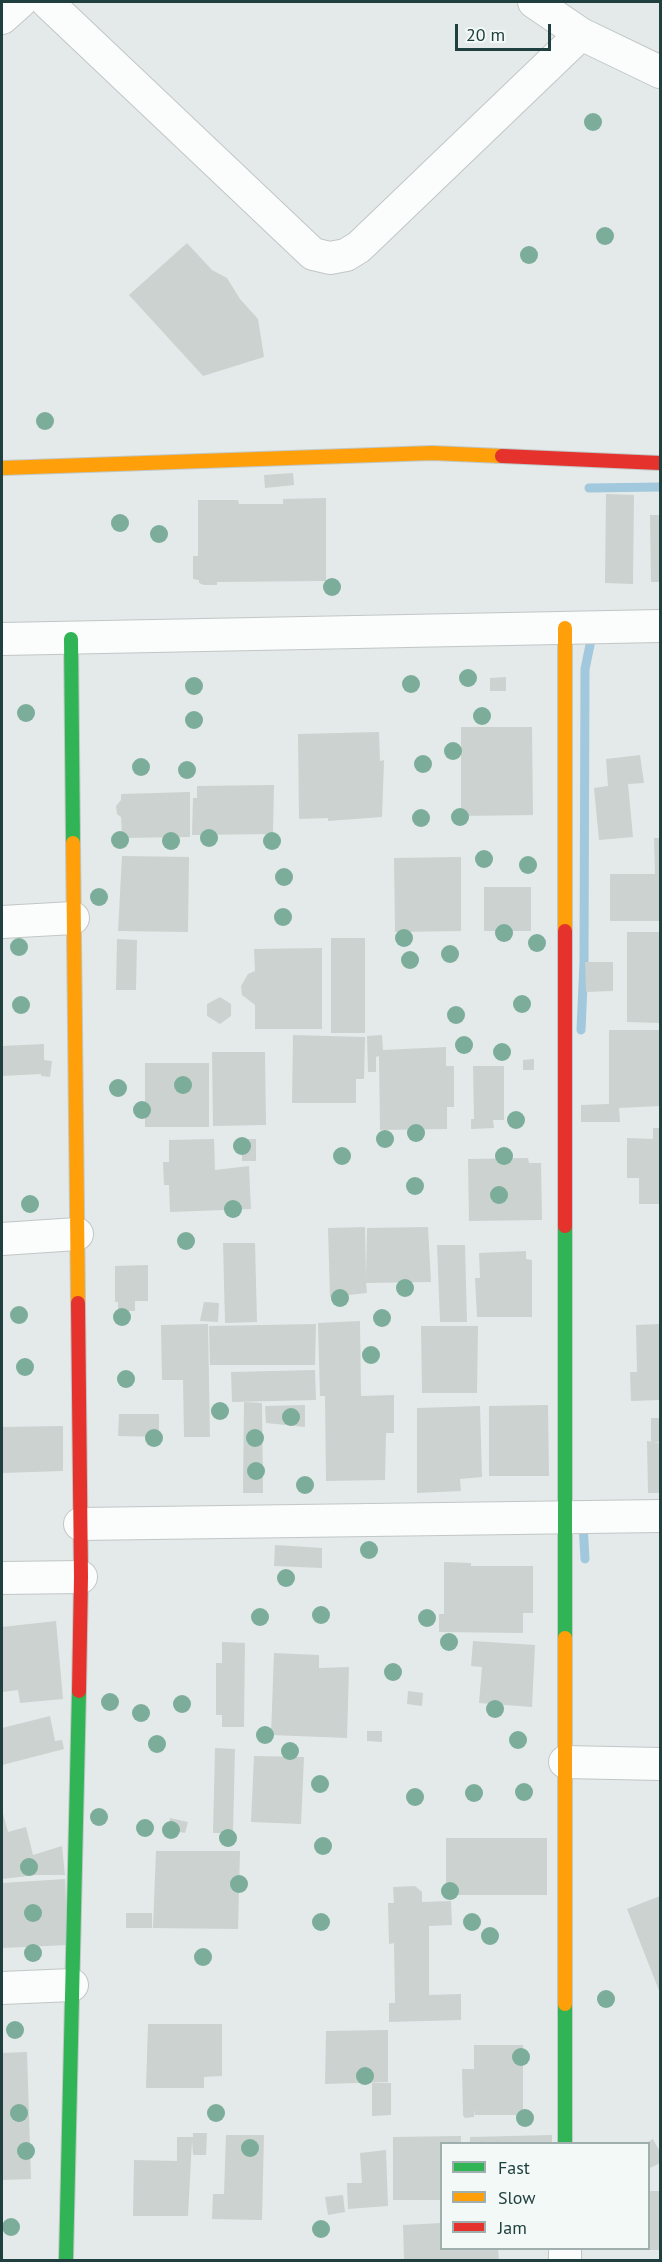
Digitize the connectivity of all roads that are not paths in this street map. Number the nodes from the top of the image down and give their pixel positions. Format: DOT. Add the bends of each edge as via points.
graph roads {
  1 [pos="20,2"];
  2 [pos="47,2"];
  3 [pos="534,2"];
  4 [pos="2,18"];
  5 [pos="581,34"];
  6 [pos="660,72"];
  7 [pos="660,463"];
  8 [pos="2,468"];
  9 [pos="660,626"];
  10 [pos="565,628"];
  11 [pos="2,639"];
  12 [pos="71,639"];
  13 [pos="73,918"];
  14 [pos="2,922"];
  15 [pos="76,1234"];
  16 [pos="2,1239"];
  17 [pos="660,1516"];
  18 [pos="565,1517"];
  19 [pos="80,1524"];
  20 [pos="81,1576"];
  21 [pos="2,1578"];
  22 [pos="565,1762"];
  23 [pos="660,1764"];
  24 [pos="72,1985"];
  25 [pos="2,1988"];
  26 [pos="565,2142"];
  27 [pos="66,2260"];
  1 -- 4 [label="street"];
  2 -- 5 [label="street" via="313,254 330,258 359,247"];
  3 -- 5 [label="street"];
  5 -- 6 [label="street"];
  7 -- 8 [label="street" via="432,453"];
  9 -- 10 [label="street"];
  10 -- 12 [label="street"];
  10 -- 18 [label="street"];
  11 -- 12 [label="street"];
  12 -- 13 [label="street"];
  13 -- 14 [label="street"];
  13 -- 15 [label="street"];
  15 -- 16 [label="street"];
  15 -- 19 [label="street"];
  17 -- 18 [label="street"];
  18 -- 19 [label="street"];
  18 -- 22 [label="street"];
  19 -- 20 [label="street"];
  20 -- 21 [label="street"];
  20 -- 24 [label="street"];
  22 -- 23 [label="street"];
  22 -- 26 [label="street"];
  24 -- 25 [label="street"];
  24 -- 27 [label="street"];
}
